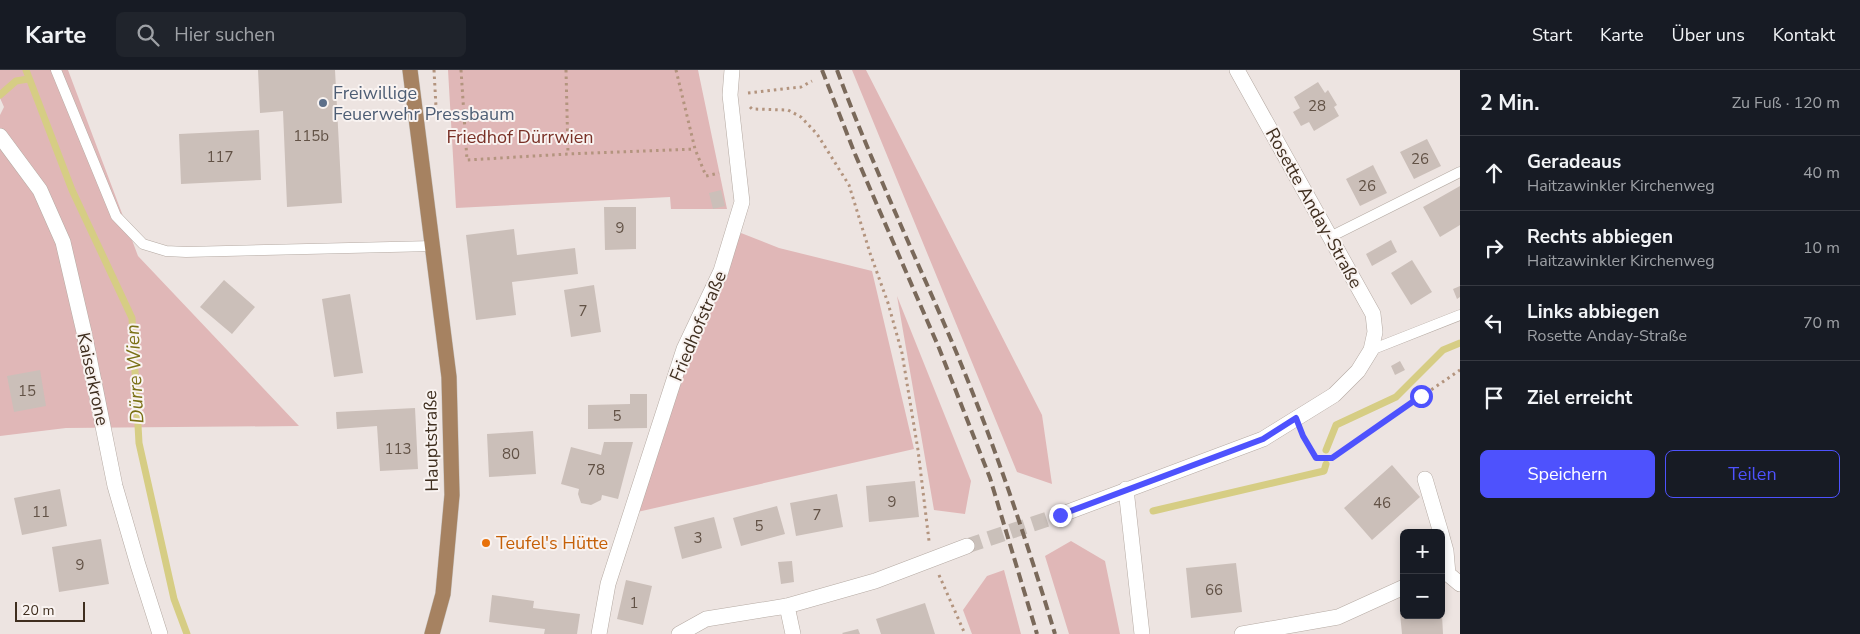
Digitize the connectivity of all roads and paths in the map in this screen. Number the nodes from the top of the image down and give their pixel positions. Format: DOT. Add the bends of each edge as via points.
graph roads {
  1 [pos="56,70"];
  2 [pos="410,70"];
  3 [pos="461,70"];
  4 [pos="566,70"];
  5 [pos="676,70"];
  6 [pos="732,70"];
  7 [pos="1237,70"];
  8 [pos="812,82"];
  9 [pos="730,95"];
  10 [pos="0,136"];
  11 [pos="695,149"];
  12 [pos="568,154"];
  13 [pos="739,169"];
  14 [pos="1460,172"];
  15 [pos="1330,237"];
  16 [pos="433,246"];
  17 [pos="1460,315"];
  18 [pos="1371,350"];
  19 [pos="1460,370"];
  20 [pos="1296,418"];
  21 [pos="1425,479"];
  22 [pos="1126,489"];
  23 [pos="1060,515"];
  24 [pos="1440,529"];
  25 [pos="967,546"];
  26 [pos="1445,547"];
  27 [pos="931,558"];
  28 [pos="1445,562"];
  29 [pos="1445,575"];
  30 [pos="1460,584"];
  31 [pos="1400,589"];
  32 [pos="787,606"];
  33 [pos="160,634"];
  34 [pos="432,634"];
  35 [pos="598,634"];
  36 [pos="679,634"];
  37 [pos="793,634"];
  38 [pos="965,634"];
  39 [pos="1142,634"];
  40 [pos="1242,634"];
  1 -- 16 [label="lane" via="116,216 143,244 166,251 186,252"];
  2 -- 16 [label="main road, Hauptstraße"];
  3 -- 12 [label="path" via="467,160"];
  4 -- 12 [label="path"];
  5 -- 11 [label="path"];
  6 -- 9 [label="street, Friedhofstraße"];
  7 -- 15 [label="street, Rosette Anday-Straße"];
  8 -- 9 [label="path" via="801,87"];
  9 -- 13 [label="street, Friedhofstraße"];
  9 -- 27 [label="path" via="752,109 788,110 801,116 817,134 849,185 902,353"];
  10 -- 33 [label="street, Kaiserkrone" via="40,190 63,242 115,486"];
  11 -- 12 [label="path"];
  11 -- 13 [label="path" via="706,176"];
  13 -- 35 [label="street, Friedhofstraße" via="742,202 727,254 684,349 608,584"];
  14 -- 15 [label="lane"];
  15 -- 18 [label="street, Rosette Anday-Straße" via="1373,314"];
  16 -- 34 [label="main road, Hauptstraße" via="449,377 452,495 443,594"];
  17 -- 18 [label="lane"];
  18 -- 20 [label="street, Rosette Anday-Straße" via="1358,371 1334,395"];
  19 -- 20 [label="path" via="1332,458 1316,458"];
  20 -- 22 [label="street, Rosette Anday-Straße" via="1263,439"];
  21 -- 24 [label="street"];
  22 -- 23 [label="street, Rosette Anday-Straße"];
  22 -- 39 [label="street"];
  25 -- 27 [label="street"];
  26 -- 28 [label="street"];
  27 -- 32 [label="street" via="874,581"];
  27 -- 38 [label="path"];
  29 -- 30 [label="street"];
  31 -- 40 [label="street" via="1338,617"];
  32 -- 36 [label="street" via="706,619"];
  32 -- 37 [label="street"];
}
